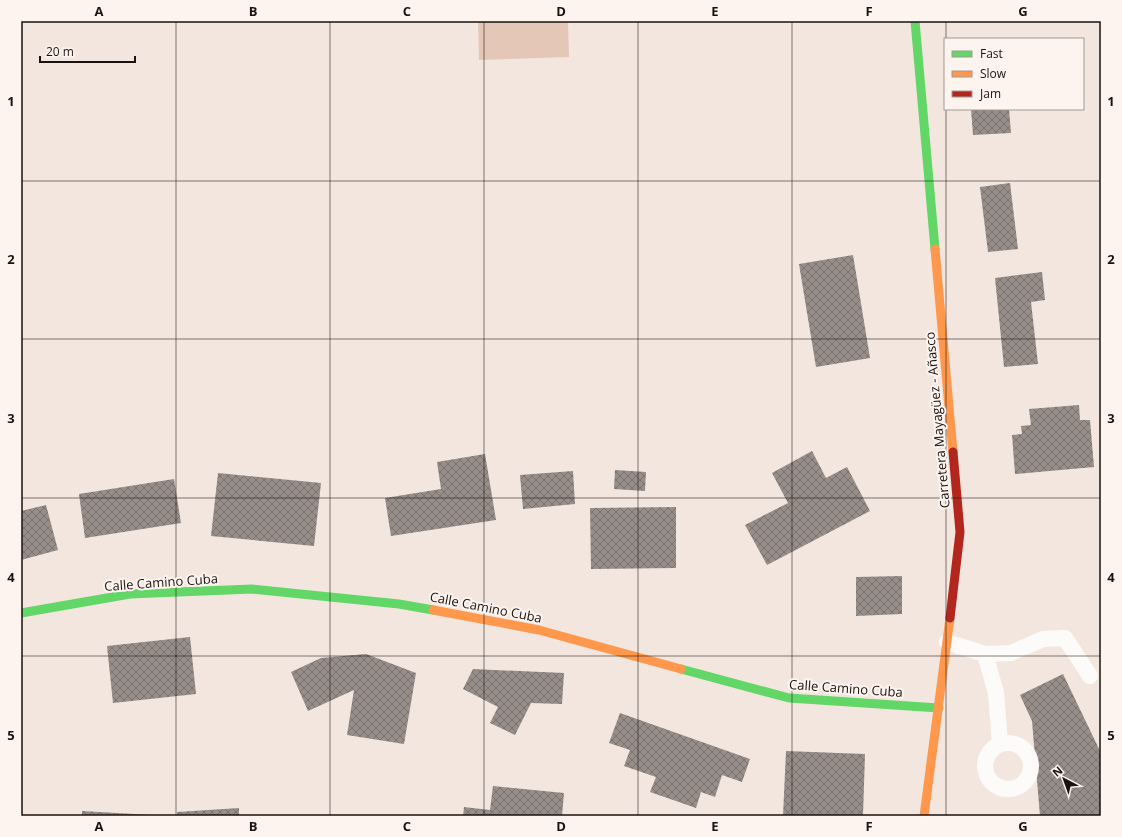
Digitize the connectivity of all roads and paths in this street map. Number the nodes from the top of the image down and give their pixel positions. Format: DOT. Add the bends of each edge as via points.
graph roads {
  1 [pos="915,21"];
  2 [pos="21,613"];
  3 [pos="947,642"];
  4 [pos="985,654"];
  5 [pos="1090,676"];
  6 [pos="939,708"];
  7 [pos="1000,744"];
  8 [pos="924,816"];
  1 -- 3 [label="street, Carretera Mayagüez - Añasco" via="960,532"];
  2 -- 6 [label="street, Calle Camino Cuba" via="130,594 252,589 399,604 539,630 789,698"];
  3 -- 4 [label="lane"];
  3 -- 6 [label="street, Carretera Mayagüez - Añasco"];
  4 -- 5 [label="lane" via="1011,653 1043,639 1065,638"];
  4 -- 7 [label="lane" via="996,693"];
  6 -- 8 [label="street, Carretera Mayagüez - Añasco"];
}
